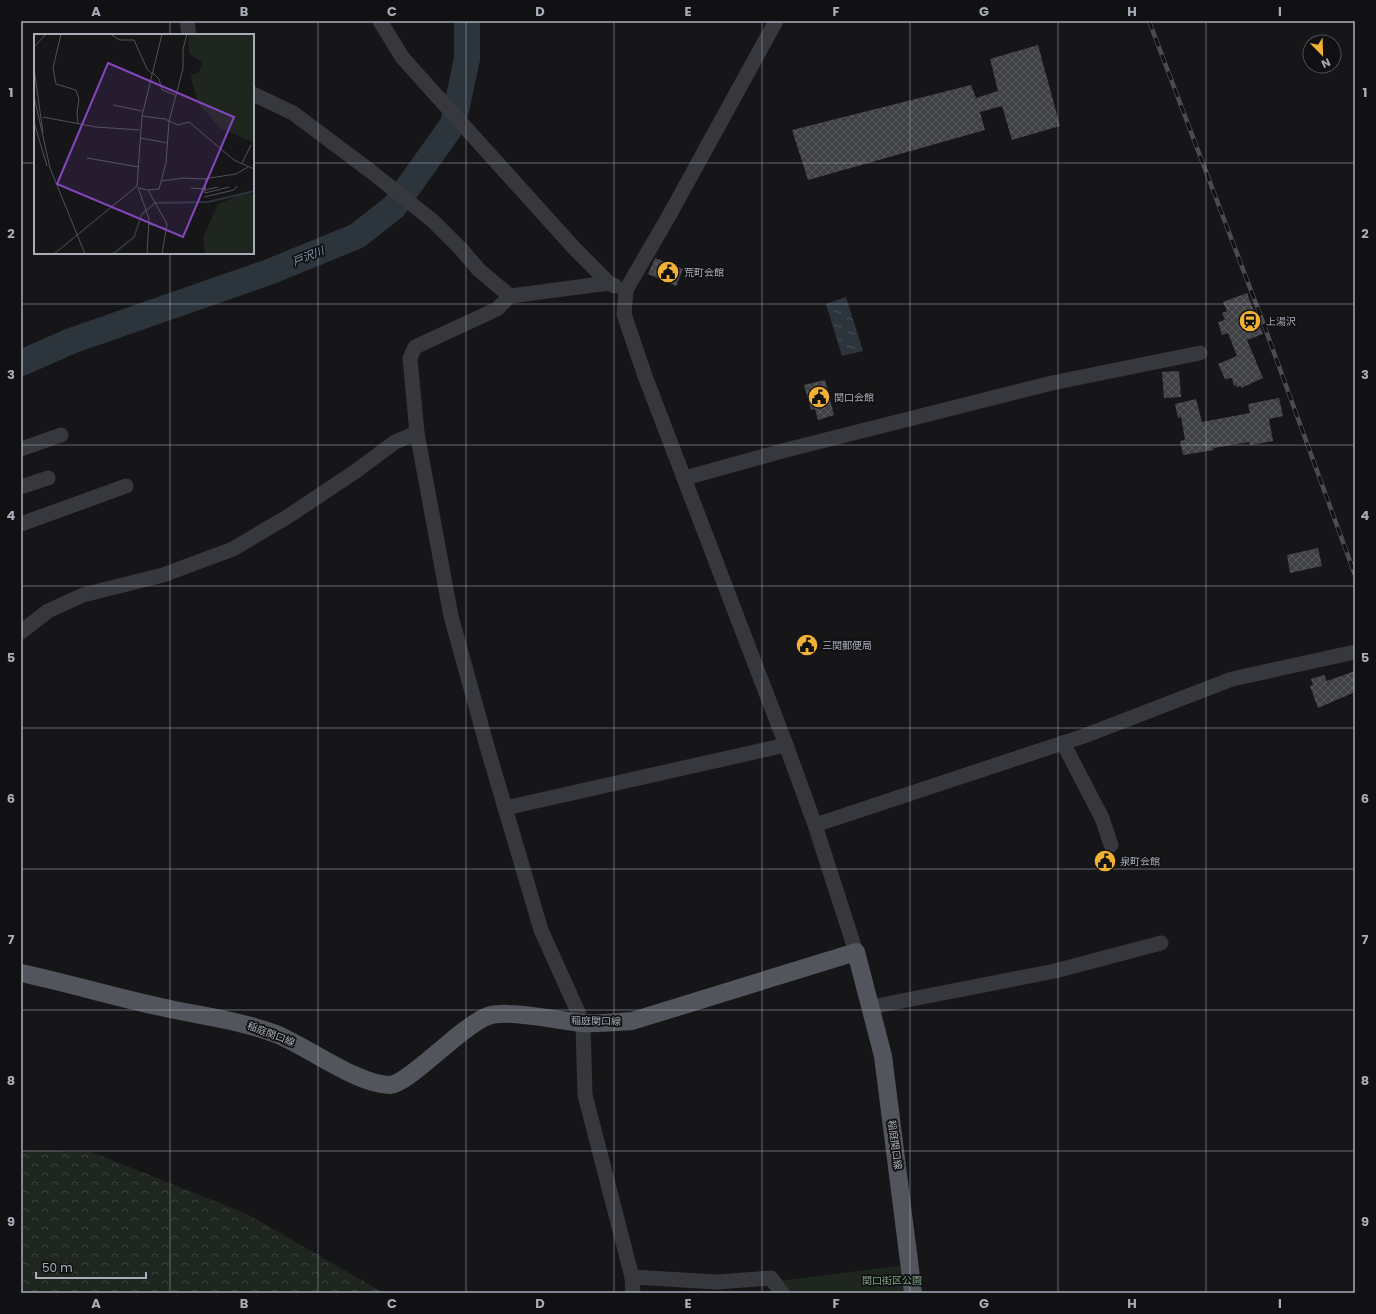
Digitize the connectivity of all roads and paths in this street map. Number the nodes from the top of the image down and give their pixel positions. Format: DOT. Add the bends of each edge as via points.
graph roads {
  1 [pos="187,21"];
  2 [pos="380,21"];
  3 [pos="776,21"];
  4 [pos="189,34"];
  5 [pos="254,94"];
  6 [pos="609,283"];
  7 [pos="626,290"];
  8 [pos="510,296"];
  9 [pos="1200,354"];
  10 [pos="417,433"];
  11 [pos="61,435"];
  12 [pos="21,449"];
  13 [pos="48,478"];
  14 [pos="685,478"];
  15 [pos="126,486"];
  16 [pos="21,487"];
  17 [pos="21,524"];
  18 [pos="21,632"];
  19 [pos="1355,652"];
  20 [pos="1063,743"];
  21 [pos="786,745"];
  22 [pos="505,808"];
  23 [pos="815,825"];
  24 [pos="1111,846"];
  25 [pos="1161,943"];
  26 [pos="856,952"];
  27 [pos="21,973"];
  28 [pos="871,1007"];
  29 [pos="583,1023"];
  30 [pos="632,1277"];
  31 [pos="633,1293"];
  32 [pos="782,1293"];
  33 [pos="913,1293"];
  1 -- 4 [label="street"];
  2 -- 6 [label="street" via="402,57 574,248"];
  3 -- 7 [label="street"];
  5 -- 8 [label="street" via="294,113 373,172 433,221 479,270"];
  6 -- 7 [label="street"];
  6 -- 8 [label="street"];
  7 -- 14 [label="street" via="624,314"];
  8 -- 10 [label="street" via="497,310 416,347 410,358"];
  9 -- 14 [label="street" via="1052,383"];
  10 -- 18 [label="street" via="395,442 287,517 233,549 164,575 82,595 48,610"];
  10 -- 22 [label="street" via="451,616"];
  11 -- 12 [label="street"];
  13 -- 16 [label="street"];
  14 -- 21 [label="street"];
  15 -- 17 [label="street"];
  19 -- 20 [label="street" via="1232,679"];
  20 -- 23 [label="street"];
  20 -- 24 [label="street" via="1102,818"];
  21 -- 22 [label="street"];
  21 -- 23 [label="street"];
  22 -- 29 [label="street" via="541,930"];
  23 -- 26 [label="street"];
  25 -- 28 [label="street" via="1055,971"];
  26 -- 28 [label="main road, 稲庭関口線"];
  26 -- 29 [label="main road, 稲庭関口線" via="632,1021"];
  27 -- 29 [label="main road, 稲庭関口線" via="162,1008 232,1020 276,1034 376,1084 392,1085 406,1078 460,1033 490,1015 509,1014"];
  28 -- 33 [label="main road, 稲庭関口線" via="883,1056"];
  29 -- 30 [label="street" via="585,1095"];
  30 -- 31 [label="street"];
  30 -- 32 [label="street" via="717,1282 771,1278"];
}
